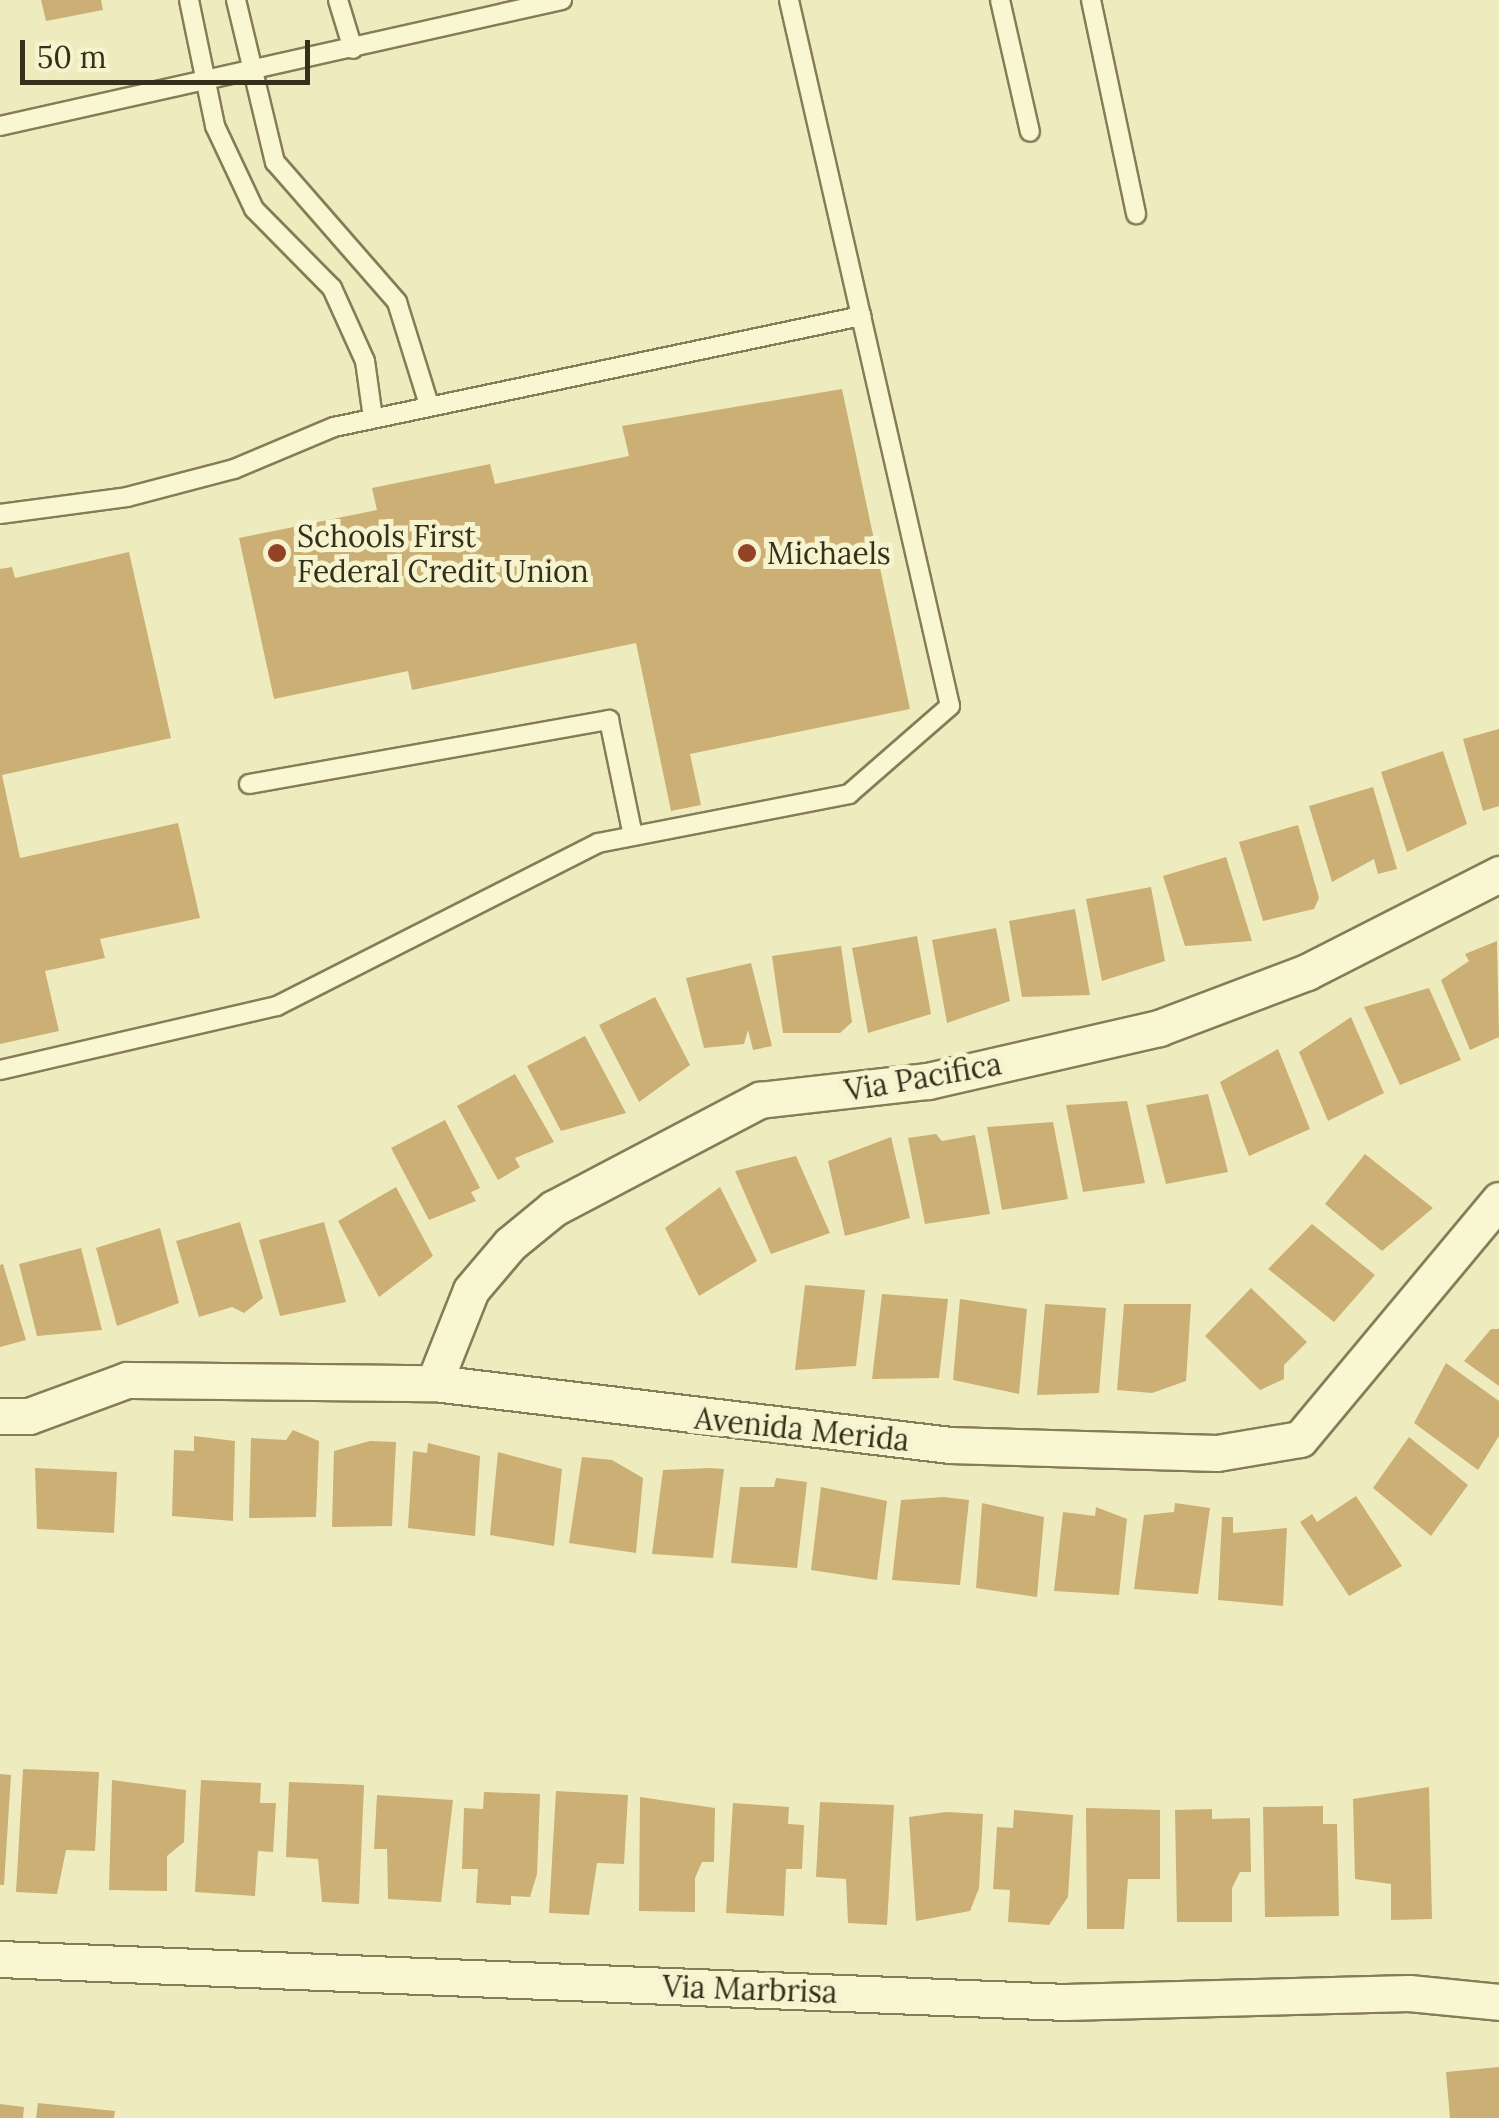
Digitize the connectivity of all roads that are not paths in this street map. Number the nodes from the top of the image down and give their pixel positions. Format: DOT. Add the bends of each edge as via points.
graph roads {
  1 [pos="188,0"];
  2 [pos="236,0"];
  3 [pos="338,0"];
  4 [pos="562,0"];
  5 [pos="790,0"];
  6 [pos="1000,0"];
  7 [pos="1091,0"];
  8 [pos="353,49"];
  9 [pos="251,70"];
  10 [pos="206,81"];
  11 [pos="0,126"];
  12 [pos="1030,132"];
  13 [pos="1136,214"];
  14 [pos="861,316"];
  15 [pos="429,405"];
  16 [pos="373,418"];
  17 [pos="0,514"];
  18 [pos="249,784"];
  19 [pos="633,836"];
  20 [pos="1499,874"];
  21 [pos="0,1070"];
  22 [pos="1499,1200"];
  23 [pos="434,1384"];
  24 [pos="0,1416"];
  25 [pos="0,1959"];
  26 [pos="1499,2002"];
  1 -- 10 [label="lane"];
  2 -- 9 [label="lane"];
  3 -- 8 [label="lane"];
  4 -- 8 [label="lane"];
  5 -- 14 [label="lane"];
  6 -- 12 [label="lane"];
  7 -- 13 [label="lane"];
  8 -- 9 [label="lane"];
  9 -- 10 [label="lane"];
  9 -- 15 [label="lane" via="275,162 397,302"];
  10 -- 11 [label="lane"];
  10 -- 16 [label="lane" via="215,126 254,209 332,288 365,361"];
  14 -- 15 [label="lane"];
  14 -- 19 [label="lane" via="950,706 849,794"];
  15 -- 16 [label="lane"];
  16 -- 17 [label="lane" via="127,497"];
  18 -- 19 [label="lane" via="609,720"];
  19 -- 21 [label="lane" via="598,843 277,1006"];
  20 -- 23 [label="street, Via Pacifica" via="1307,972 1159,1028 928,1081 760,1100 554,1208 510,1244 471,1290"];
  22 -- 23 [label="street, Avenida Merida" via="1300,1440 1217,1453 950,1445"];
  23 -- 24 [label="street, Avenida Merida" via="126,1380 29,1416"];
  25 -- 26 [label="street, Via Marbrisa" via="1065,2002 1410,1993"];
}
